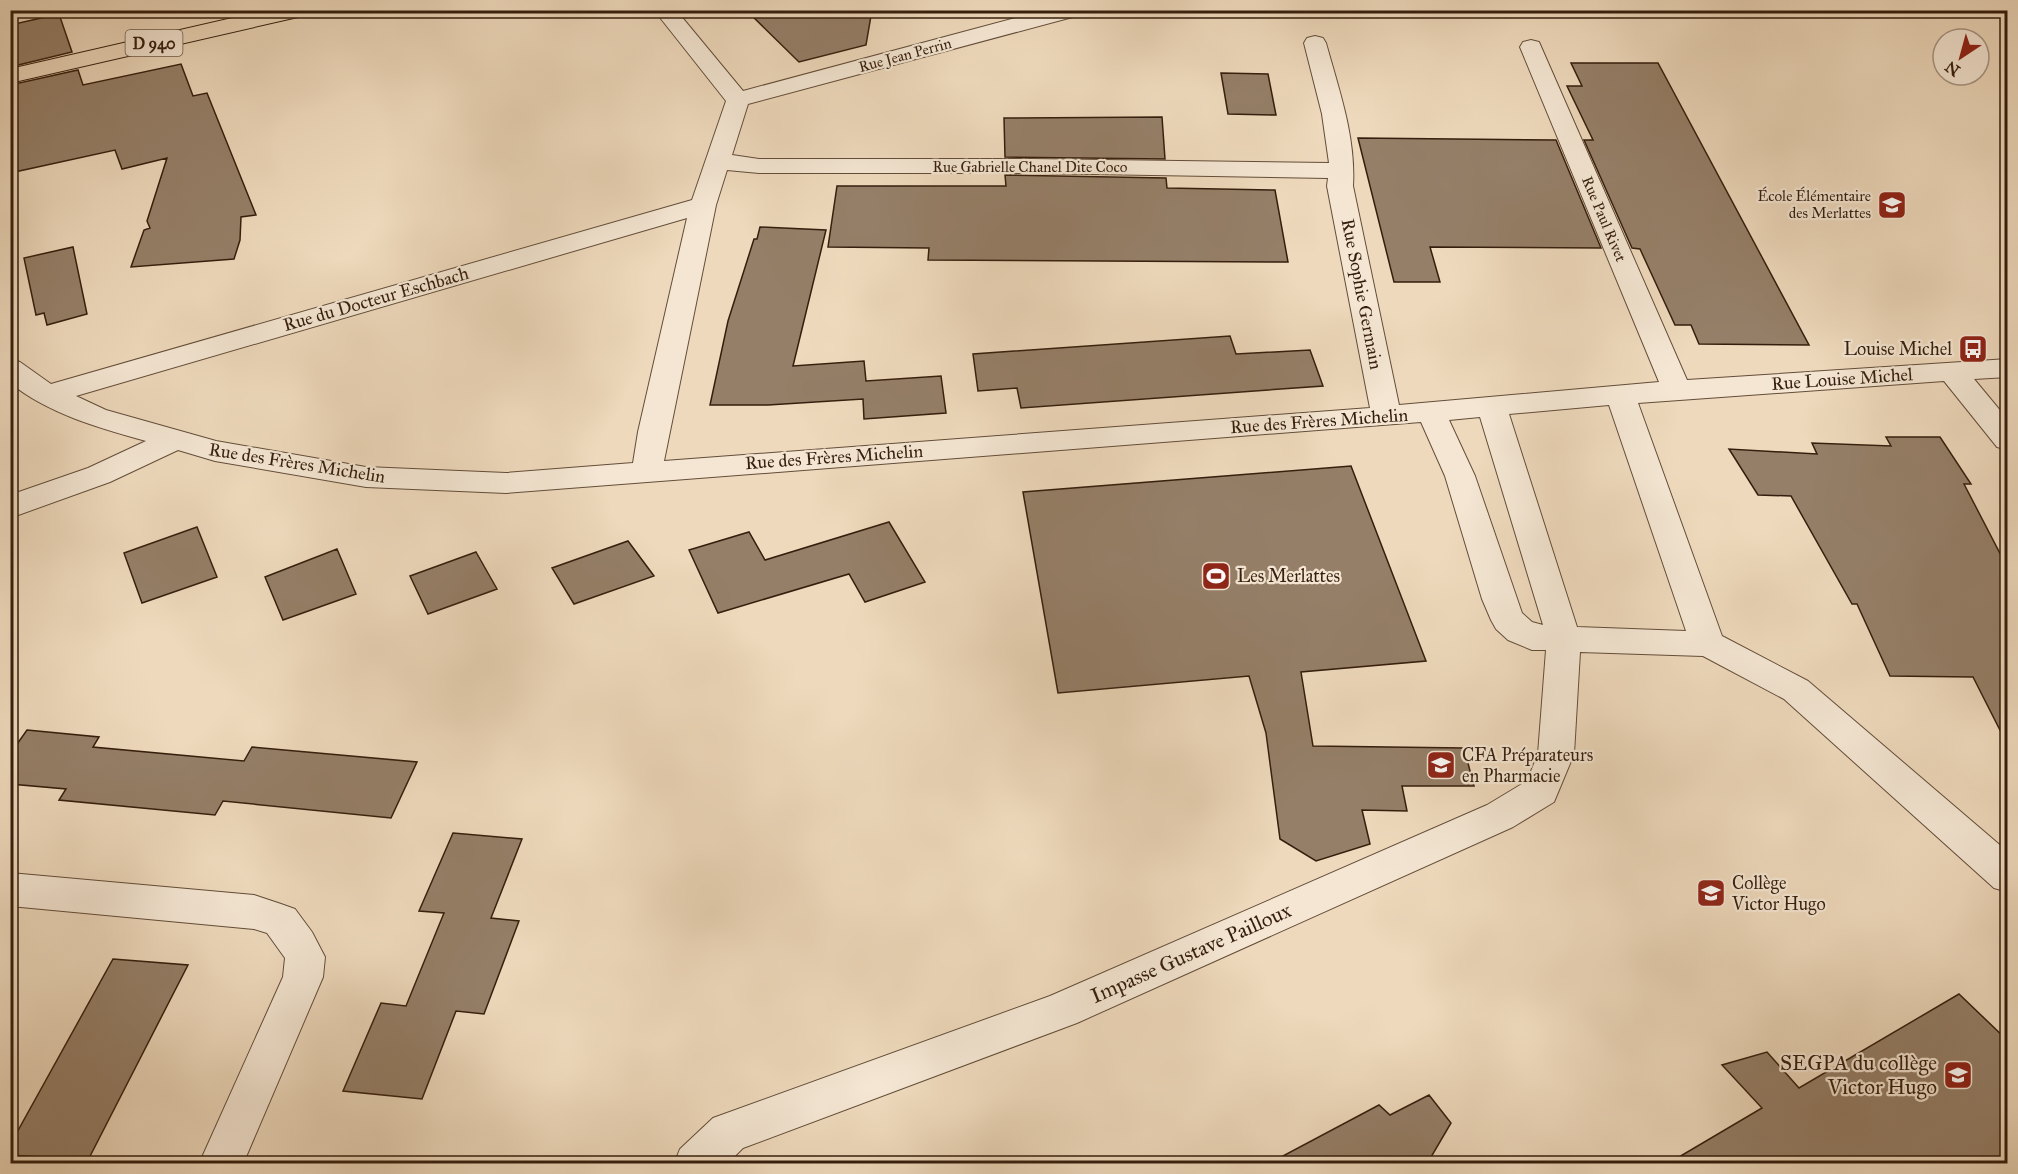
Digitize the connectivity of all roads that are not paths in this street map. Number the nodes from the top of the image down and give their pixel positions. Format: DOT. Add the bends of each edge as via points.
graph roads {
  1 [pos="246,10"];
  2 [pos="298,10"];
  3 [pos="664,10"];
  4 [pos="1072,10"];
  5 [pos="1315,43"];
  6 [pos="1531,47"];
  7 [pos="10,63"];
  8 [pos="10,76"];
  9 [pos="738,100"];
  10 [pos="718,161"];
  11 [pos="1342,171"];
  12 [pos="703,205"];
  13 [pos="10,368"];
  14 [pos="2007,368"];
  15 [pos="1951,371"];
  16 [pos="1677,390"];
  17 [pos="48,394"];
  18 [pos="1621,397"];
  19 [pos="1492,407"];
  20 [pos="1431,412"];
  21 [pos="1386,416"];
  22 [pos="174,440"];
  23 [pos="2007,440"];
  24 [pos="646,472"];
  25 [pos="10,507"];
  26 [pos="1564,639"];
  27 [pos="1708,644"];
  28 [pos="2007,876"];
  29 [pos="10,889"];
  30 [pos="221,1164"];
  31 [pos="696,1164"];
  1 -- 7 [label="main road, D 940"];
  2 -- 8 [label="main road, D 940"];
  3 -- 9 [label="street"];
  4 -- 9 [label="street, Rue Jean Perrin"];
  5 -- 11 [label="street, Rue Sophie Germain" via="1335,120"];
  6 -- 16 [label="street, Rue Paul Rivet"];
  9 -- 10 [label="street"];
  10 -- 11 [label="street, Rue Gabrielle Chanel Dite Coco" via="759,166"];
  10 -- 12 [label="street"];
  11 -- 21 [label="street, Rue Sophie Germain" via="1340,186"];
  12 -- 17 [label="street, Rue du Docteur Eschbach"];
  12 -- 24 [label="street"];
  13 -- 17 [label="street, Rue des Frères Michelin"];
  14 -- 15 [label="street, Rue Louise Michel"];
  15 -- 16 [label="street, Rue Louise Michel"];
  15 -- 23 [label="street"];
  16 -- 18 [label="street, Rue des Frères Michelin"];
  17 -- 22 [label="street, Rue des Frères Michelin" via="96,417"];
  18 -- 19 [label="street, Rue des Frères Michelin"];
  18 -- 27 [label="street"];
  19 -- 20 [label="street, Rue des Frères Michelin"];
  19 -- 26 [label="street"];
  20 -- 21 [label="street, Rue des Frères Michelin"];
  20 -- 26 [label="street" via="1460,476 1508,620 1532,637"];
  21 -- 24 [label="street, Rue des Frères Michelin"];
  22 -- 24 [label="street, Rue des Frères Michelin" via="215,451 366,477 506,483"];
  22 -- 25 [label="street" via="99,475"];
  26 -- 27 [label="street"];
  26 -- 31 [label="street, Impasse Gustave Pailloux" via="1556,754 1541,791 1500,816 1062,1010 728,1134"];
  27 -- 28 [label="street" via="1796,690"];
  29 -- 30 [label="street" via="254,912 281,921 305,957 303,977"];
}
